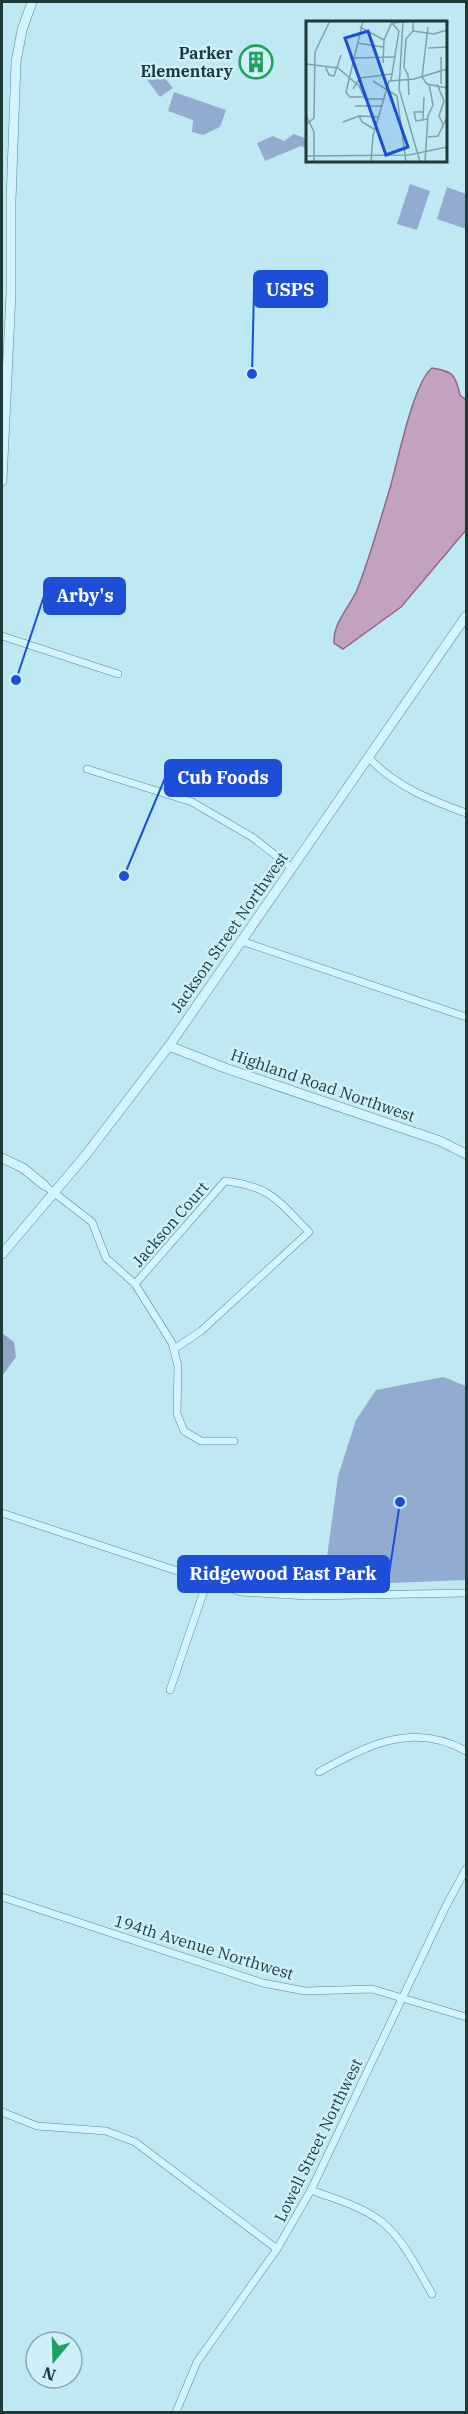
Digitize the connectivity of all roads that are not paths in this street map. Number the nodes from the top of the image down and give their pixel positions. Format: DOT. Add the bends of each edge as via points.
graph roads {
  1 [pos="32,2"];
  2 [pos="2,481"];
  3 [pos="466,616"];
  4 [pos="2,636"];
  5 [pos="118,674"];
  6 [pos="369,758"];
  7 [pos="87,769"];
  8 [pos="466,813"];
  9 [pos="292,868"];
  10 [pos="242,941"];
  11 [pos="466,1017"];
  12 [pos="169,1046"];
  13 [pos="466,1154"];
  14 [pos="2,1158"];
  15 [pos="44,1185"];
  16 [pos="54,1192"];
  17 [pos="2,1254"];
  18 [pos="135,1284"];
  19 [pos="174,1349"];
  20 [pos="234,1441"];
  21 [pos="2,1513"];
  22 [pos="207,1582"];
  23 [pos="466,1593"];
  24 [pos="170,1690"];
  25 [pos="466,1751"];
  26 [pos="319,1772"];
  27 [pos="466,1869"];
  28 [pos="2,1897"];
  29 [pos="403,1997"];
  30 [pos="466,2018"];
  31 [pos="2,2112"];
  32 [pos="310,2190"];
  33 [pos="277,2248"];
  34 [pos="432,2294"];
  35 [pos="176,2412"];
  1 -- 2 [label="street" via="16,62"];
  3 -- 6 [label="street, Jackson Street Northwest"];
  4 -- 5 [label="street"];
  6 -- 8 [label="street" via="411,790"];
  6 -- 9 [label="street, Jackson Street Northwest"];
  7 -- 9 [label="street" via="192,802 252,837"];
  9 -- 10 [label="street, Jackson Street Northwest"];
  10 -- 11 [label="street"];
  10 -- 12 [label="street, Jackson Street Northwest"];
  12 -- 13 [label="street, Highland Road Northwest" via="440,1141"];
  12 -- 16 [label="street, Jackson Street Northwest"];
  14 -- 15 [label="street"];
  15 -- 16 [label="street"];
  16 -- 17 [label="street, Jackson Street Northwest"];
  16 -- 18 [label="street" via="92,1222 112,1265"];
  18 -- 19 [label="street"];
  18 -- 19 [label="street, Jackson Court" via="225,1181 253,1184 272,1195 309,1232 201,1330"];
  19 -- 20 [label="street" via="178,1366 177,1414 184,1431 201,1441"];
  21 -- 22 [label="street"];
  22 -- 23 [label="street" via="241,1592 273,1595"];
  22 -- 24 [label="street"];
  25 -- 26 [label="street" via="430,1737 399,1737 359,1751"];
  27 -- 29 [label="street, Lowell Street Northwest"];
  28 -- 29 [label="street, 194th Avenue Northwest" via="278,1987 305,1991 359,1987"];
  29 -- 30 [label="street, 194th Avenue Northwest"];
  29 -- 32 [label="street, Lowell Street Northwest"];
  31 -- 33 [label="street" via="37,2126 106,2132 135,2142"];
  32 -- 33 [label="street, Lowell Street Northwest"];
  32 -- 34 [label="street" via="383,2223 399,2240"];
  33 -- 35 [label="street, Lowell Street Northwest" via="197,2362"];
}
